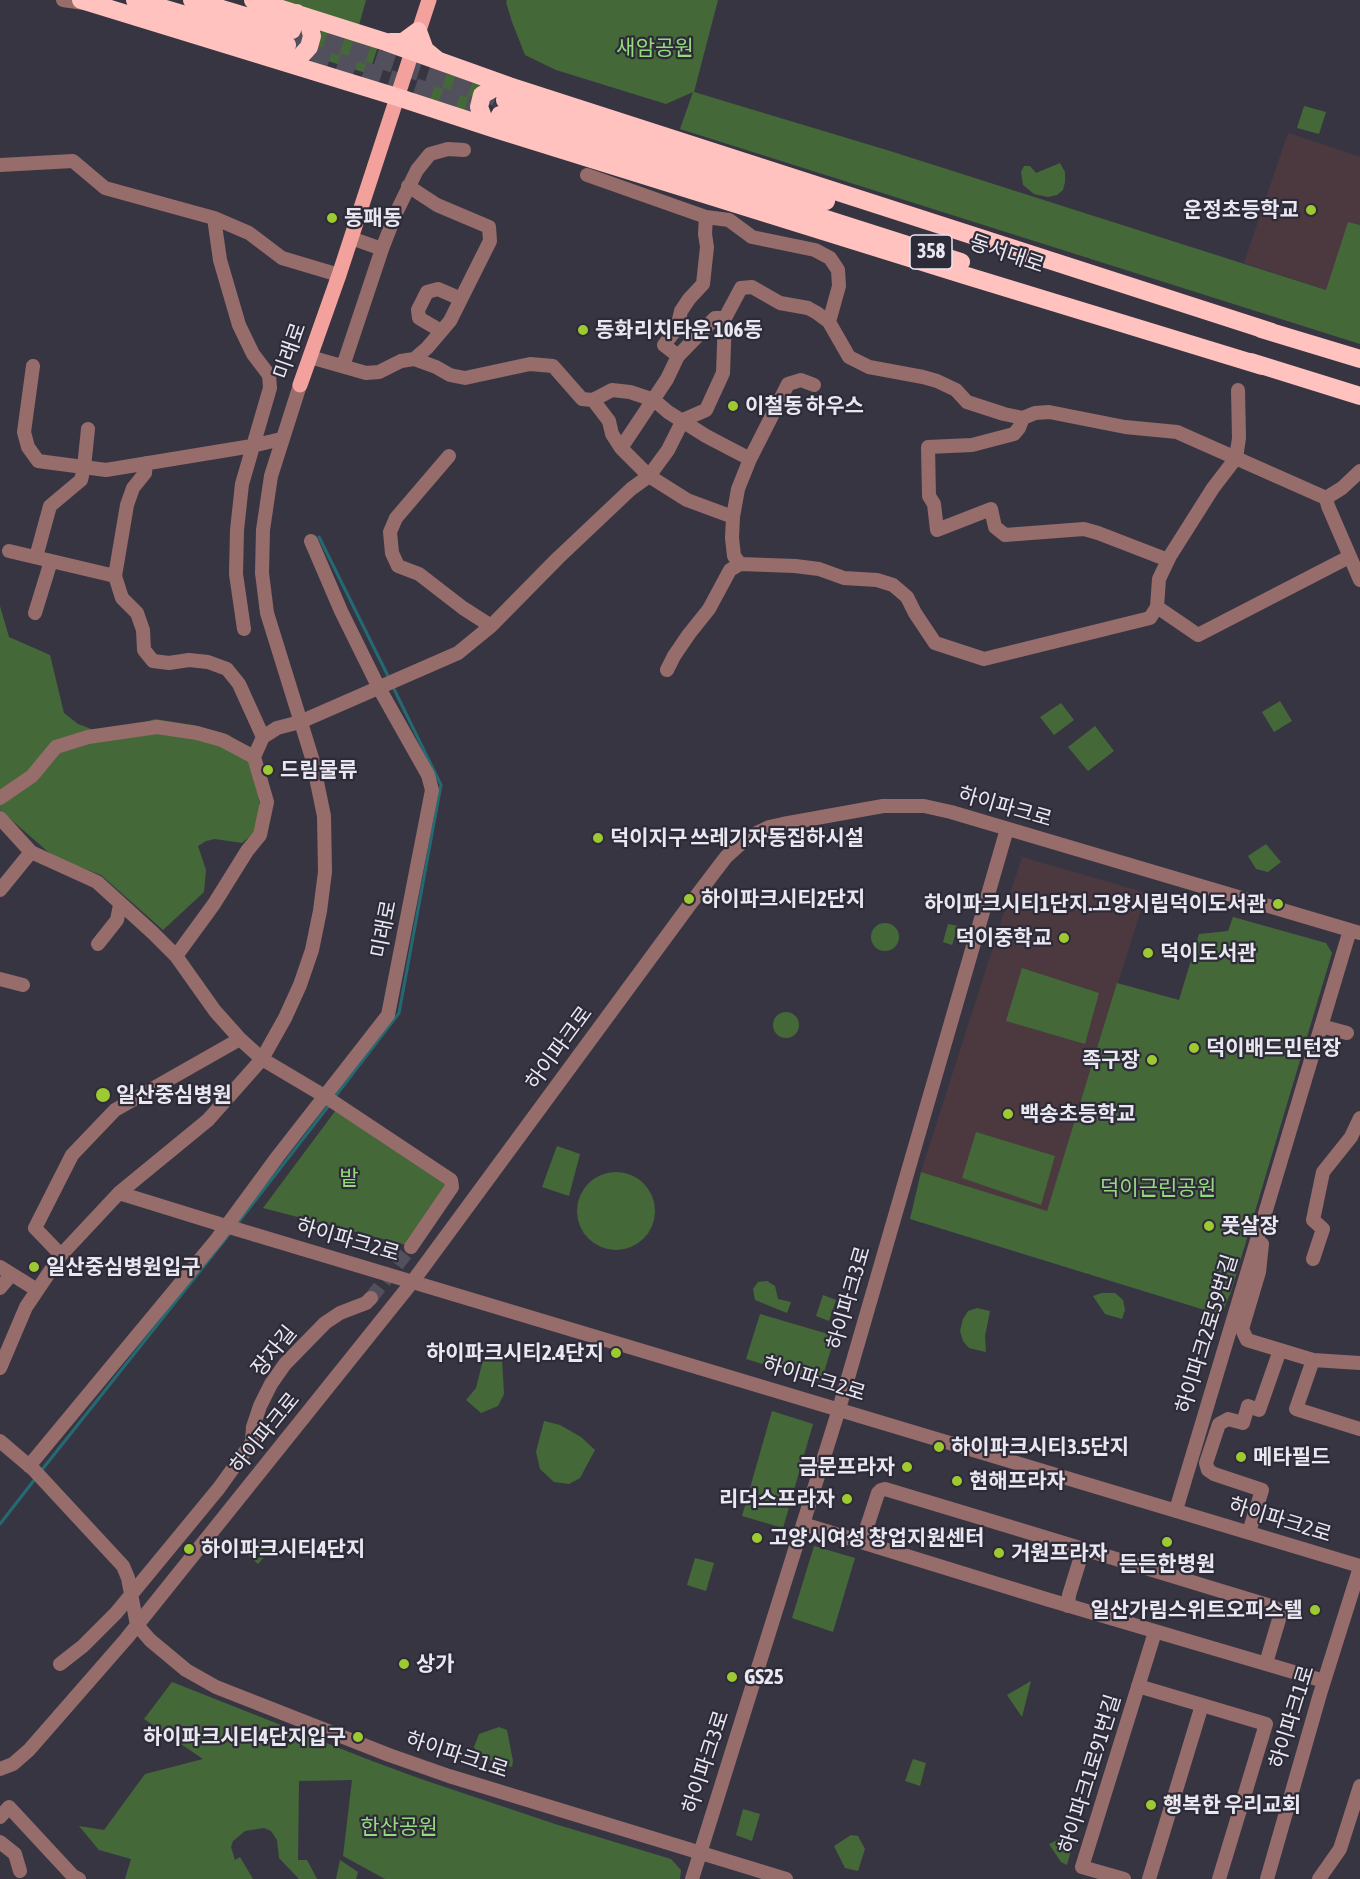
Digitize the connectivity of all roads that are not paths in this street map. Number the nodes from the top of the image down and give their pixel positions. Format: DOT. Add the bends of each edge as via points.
graph roads {
  1 [pos="63,0"];
  2 [pos="135,0"];
  3 [pos="192,0"];
  4 [pos="253,0"];
  5 [pos="429,0"];
  6 [pos="89,3"];
  7 [pos="418,31"];
  8 [pos="289,37"];
  9 [pos="386,42"];
  10 [pos="411,50"];
  11 [pos="440,61"];
  12 [pos="397,97"];
  13 [pos="502,108"];
  14 [pos="464,150"];
  15 [pos="0,165"];
  16 [pos="587,175"];
  17 [pos="408,186"];
  18 [pos="706,216"];
  19 [pos="214,218"];
  20 [pos="351,238"];
  21 [pos="382,249"];
  22 [pos="339,275"];
  23 [pos="461,299"];
  24 [pos="725,318"];
  25 [pos="829,322"];
  26 [pos="441,331"];
  27 [pos="678,356"];
  28 [pos="310,357"];
  29 [pos="414,359"];
  30 [pos="1360,359"];
  31 [pos="33,366"];
  32 [pos="343,366"];
  33 [pos="300,384"];
  34 [pos="814,385"];
  35 [pos="1238,390"];
  36 [pos="1360,396"];
  37 [pos="593,400"];
  38 [pos="654,400"];
  39 [pos="1023,418"];
  40 [pos="683,420"];
  41 [pos="87,429"];
  42 [pos="281,440"];
  43 [pos="252,447"];
  44 [pos="621,448"];
  45 [pos="449,456"];
  46 [pos="1236,458"];
  47 [pos="750,459"];
  48 [pos="146,463"];
  49 [pos="84,467"];
  50 [pos="1360,471"];
  51 [pos="648,476"];
  52 [pos="1326,498"];
  53 [pos="733,517"];
  54 [pos="311,541"];
  55 [pos="9,551"];
  56 [pos="36,557"];
  57 [pos="1349,557"];
  58 [pos="1168,560"];
  59 [pos="51,561"];
  60 [pos="740,564"];
  61 [pos="116,576"];
  62 [pos="1360,580"];
  63 [pos="1157,607"];
  64 [pos="35,613"];
  65 [pos="491,626"];
  66 [pos="244,629"];
  67 [pos="667,670"];
  68 [pos="388,685"];
  69 [pos="300,722"];
  70 [pos="263,737"];
  71 [pos="254,757"];
  72 [pos="0,798"];
  73 [pos="0,818"];
  74 [pos="1007,829"];
  75 [pos="30,852"];
  76 [pos="0,890"];
  77 [pos="120,904"];
  78 [pos="1355,931"];
  79 [pos="98,944"];
  80 [pos="176,956"];
  81 [pos="0,979"];
  82 [pos="23,985"];
  83 [pos="1322,1026"];
  84 [pos="1347,1034"];
  85 [pos="240,1039"];
  86 [pos="262,1059"];
  87 [pos="327,1098"];
  88 [pos="1360,1118"];
  89 [pos="1355,1142"];
  90 [pos="119,1194"];
  91 [pos="1261,1227"];
  92 [pos="411,1247"];
  93 [pos="61,1255"];
  94 [pos="1312,1260"];
  95 [pos="6,1271"];
  96 [pos="414,1281"];
  97 [pos="0,1288"];
  98 [pos="37,1290"];
  99 [pos="370,1298"];
  100 [pos="1280,1350"];
  101 [pos="1313,1360"];
  102 [pos="1360,1363"];
  103 [pos="0,1368"];
  104 [pos="839,1408"];
  105 [pos="1360,1429"];
  106 [pos="0,1441"];
  107 [pos="32,1468"];
  108 [pos="1176,1510"];
  109 [pos="804,1524"];
  110 [pos="1249,1532"];
  111 [pos="862,1542"];
  112 [pos="1083,1550"];
  113 [pos="1360,1567"];
  114 [pos="130,1597"];
  115 [pos="1068,1606"];
  116 [pos="137,1625"];
  117 [pos="1155,1632"];
  118 [pos="60,1664"];
  119 [pos="1266,1664"];
  120 [pos="1324,1682"];
  121 [pos="1138,1686"];
  122 [pos="1202,1705"];
  123 [pos="0,1769"];
  124 [pos="1360,1786"];
  125 [pos="0,1817"];
  126 [pos="0,1842"];
  127 [pos="699,1852"];
  128 [pos="20,1871"];
  129 [pos="79,1879"];
  130 [pos="692,1879"];
  131 [pos="786,1879"];
  132 [pos="1124,1879"];
  133 [pos="1149,1879"];
  134 [pos="1219,1879"];
  135 [pos="1267,1879"];
  136 [pos="1319,1879"];
  1 -- 6 [label="street"];
  2 -- 8 [label="highway"];
  3 -- 8 [label="highway"];
  4 -- 8 [label="highway"];
  5 -- 7 [label="main road, 미래로"];
  6 -- 8 [label="highway"];
  7 -- 9 [label="highway" via="403,42"];
  7 -- 10 [label="main road, 미래로"];
  7 -- 11 [label="highway" via="425,50"];
  8 -- 9 [label="highway"];
  8 -- 12 [label="highway"];
  9 -- 10 [label="highway"];
  10 -- 11 [label="highway"];
  10 -- 12 [label="main road, 미래로"];
  11 -- 13 [label="highway"];
  12 -- 13 [label="highway"];
  12 -- 20 [label="main road, 미래로"];
  13 -- 30 [label="highway"];
  13 -- 36 [label="highway"];
  14 -- 17 [label="street" via="430,154"];
  15 -- 19 [label="street" via="74,161 105,188"];
  16 -- 18 [label="street"];
  17 -- 21 [label="street"];
  17 -- 23 [label="street" via="437,205 489,227 490,241"];
  18 -- 25 [label="street" via="729,220 752,237 815,249 830,258 838,270 839,286"];
  18 -- 27 [label="street" via="703,284 689,298 677,328 664,345"];
  19 -- 22 [label="street" via="249,233 282,258"];
  19 -- 43 [label="street" via="220,260 239,324 253,354 269,375 270,388"];
  20 -- 21 [label="street"];
  20 -- 22 [label="main road, 미래로"];
  21 -- 32 [label="street"];
  22 -- 28 [label="main road, 미래로"];
  23 -- 26 [label="street"];
  23 -- 26 [label="street" via="438,289 427,292 418,310 419,318"];
  24 -- 25 [label="street" via="741,288 752,287 780,303 808,308"];
  24 -- 27 [label="street" via="715,318"];
  24 -- 40 [label="street" via="723,373 716,391 706,411"];
  25 -- 39 [label="street" via="849,357 869,367 923,377 956,390 967,402"];
  26 -- 29 [label="street"];
  27 -- 38 [label="street"];
  28 -- 32 [label="street"];
  28 -- 33 [label="main road, 미래로"];
  29 -- 32 [label="street" via="380,372 366,373"];
  29 -- 37 [label="street" via="465,378 530,364 553,366 582,399"];
  31 -- 49 [label="street" via="24,432 28,447 38,461"];
  33 -- 42 [label="street, 미래로"];
  34 -- 47 [label="street" via="801,380 788,384"];
  35 -- 46 [label="street"];
  37 -- 38 [label="street" via="612,390"];
  37 -- 44 [label="street" via="609,421"];
  38 -- 40 [label="street"];
  38 -- 44 [label="street"];
  39 -- 46 [label="street" via="1049,412 1176,432"];
  39 -- 58 [label="street" via="1014,434 972,445 928,447 929,495 937,530 991,509 995,527 1005,535 1084,529"];
  40 -- 47 [label="street"];
  40 -- 51 [label="street" via="668,450"];
  41 -- 49 [label="street"];
  42 -- 43 [label="street"];
  42 -- 69 [label="street, 미래로" via="266,501 262,573 267,613"];
  43 -- 48 [label="street"];
  43 -- 66 [label="street" via="242,484 237,530 236,574"];
  44 -- 51 [label="street"];
  45 -- 65 [label="street" via="396,518 390,532 392,553 398,566 419,574"];
  46 -- 52 [label="street"];
  46 -- 58 [label="street"];
  47 -- 53 [label="street" via="738,489"];
  48 -- 49 [label="street" via="106,470"];
  48 -- 61 [label="street" via="145,474 133,488 127,505"];
  49 -- 56 [label="street" via="81,480 51,507"];
  50 -- 52 [label="street"];
  51 -- 53 [label="street" via="687,500"];
  51 -- 65 [label="street"];
  52 -- 57 [label="street"];
  53 -- 60 [label="street" via="734,556"];
  54 -- 68 [label="street, 미래로" via="341,611"];
  55 -- 56 [label="street"];
  56 -- 59 [label="street"];
  57 -- 62 [label="street"];
  57 -- 63 [label="street" via="1198,635"];
  58 -- 63 [label="street" via="1159,579"];
  59 -- 61 [label="street"];
  59 -- 64 [label="street"];
  60 -- 63 [label="street" via="819,569 844,578 893,585 907,597 935,643 984,659 1150,618"];
  60 -- 67 [label="street" via="730,570 709,609"];
  61 -- 70 [label="street" via="122,598 136,613 143,630 144,650 153,661 208,662 226,669 239,684"];
  65 -- 68 [label="street" via="458,653"];
  68 -- 69 [label="street"];
  68 -- 87 [label="street, 미래로" via="432,790 388,1015"];
  69 -- 70 [label="street" via="277,728"];
  69 -- 86 [label="street, 미래로" via="324,816 325,872 312,950 285,1018"];
  70 -- 71 [label="street"];
  71 -- 72 [label="street" via="222,740 157,727 88,738 56,747 32,776"];
  71 -- 80 [label="street" via="267,802 260,835"];
  73 -- 75 [label="street"];
  74 -- 78 [label="street, 하이파크로"];
  74 -- 96 [label="street, 하이파크로" via="951,812 894,805 769,827 748,837 726,857"];
  74 -- 104 [label="street, 하이파크3로"];
  75 -- 76 [label="street"];
  75 -- 77 [label="street" via="97,882"];
  77 -- 79 [label="street" via="117,920"];
  77 -- 80 [label="street"];
  78 -- 83 [label="street, 하이파크2로59번길"];
  80 -- 85 [label="street"];
  81 -- 82 [label="street"];
  83 -- 84 [label="street"];
  83 -- 91 [label="street, 하이파크2로59번길"];
  85 -- 86 [label="street"];
  85 -- 93 [label="street" via="115,1110 72,1155 35,1228"];
  86 -- 87 [label="street"];
  86 -- 90 [label="street, 미래로" via="208,1120"];
  87 -- 92 [label="street" via="451,1180 452,1187"];
  87 -- 107 [label="street, 미래로"];
  88 -- 89 [label="street"];
  89 -- 94 [label="street" via="1323,1172 1313,1221 1323,1229"];
  90 -- 93 [label="street, 미래로"];
  90 -- 96 [label="street, 하이파크2로, bridge"];
  91 -- 100 [label="street" via="1259,1272 1242,1329 1247,1340"];
  91 -- 108 [label="street, 하이파크2로59번길"];
  93 -- 98 [label="street, 미래로"];
  95 -- 97 [label="street"];
  95 -- 98 [label="street"];
  96 -- 104 [label="street, 하이파크2로"];
  96 -- 116 [label="street, 하이파크로"];
  98 -- 103 [label="street, 미래로"];
  99 -- 114 [label="street, 장자길" via="325,1323 285,1364 260,1406 252,1442"];
  100 -- 101 [label="street"];
  100 -- 110 [label="street" via="1259,1410 1248,1406 1243,1423 1228,1419 1220,1424 1206,1463 1214,1474 1262,1490"];
  101 -- 102 [label="street"];
  101 -- 105 [label="street" via="1296,1409"];
  104 -- 108 [label="street, 하이파크2로"];
  104 -- 109 [label="street, 하이파크3로"];
  106 -- 107 [label="street"];
  107 -- 114 [label="street" via="123,1566"];
  108 -- 110 [label="street, 하이파크2로"];
  109 -- 111 [label="street"];
  109 -- 127 [label="street, 하이파크3로"];
  110 -- 113 [label="street, 하이파크2로"];
  111 -- 112 [label="street" via="878,1493 885,1489"];
  111 -- 115 [label="street"];
  112 -- 115 [label="street"];
  112 -- 119 [label="street" via="1274,1607 1280,1616"];
  113 -- 120 [label="street, 하이파크1로"];
  114 -- 116 [label="street"];
  114 -- 118 [label="street, 장자길"];
  115 -- 117 [label="street"];
  116 -- 123 [label="street, 하이파크로" via="29,1750"];
  116 -- 127 [label="street, 하이파크1로" via="186,1670 216,1687 449,1776"];
  117 -- 119 [label="street"];
  117 -- 121 [label="street, 하이파크1로91번길"];
  119 -- 120 [label="street"];
  120 -- 135 [label="street, 하이파크1로"];
  121 -- 122 [label="street, 하이파크1로91번길"];
  121 -- 132 [label="street, 하이파크1로91번길" via="1082,1867"];
  122 -- 133 [label="street"];
  122 -- 134 [label="street, 하이파크1로91번길" via="1266,1724"];
  124 -- 136 [label="street" via="1340,1849"];
  125 -- 129 [label="street" via="9,1807"];
  126 -- 128 [label="street" via="15,1854"];
  127 -- 130 [label="street, 하이파크3로"];
  127 -- 131 [label="street, 하이파크1로"];
}
